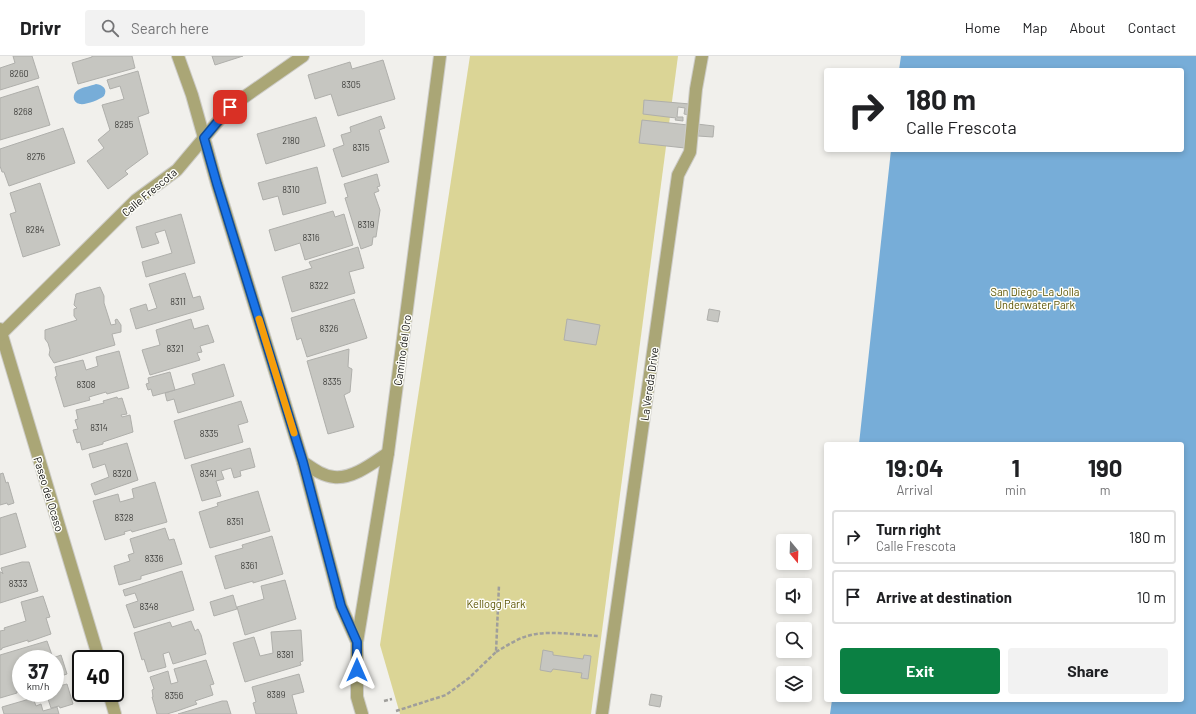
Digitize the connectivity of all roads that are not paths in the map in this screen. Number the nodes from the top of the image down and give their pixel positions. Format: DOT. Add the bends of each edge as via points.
graph roads {
  1 [pos="178,56"];
  2 [pos="303,56"];
  3 [pos="440,56"];
  4 [pos="702,56"];
  5 [pos="204,138"];
  6 [pos="0,333"];
  7 [pos="388,453"];
  8 [pos="303,462"];
  9 [pos="357,642"];
  10 [pos="96,650"];
  11 [pos="112,702"];
  12 [pos="115,714"];
  13 [pos="362,714"];
  14 [pos="602,714"];
  1 -- 5 [label="street"];
  2 -- 5 [label="street, Calle Frescota" via="230,107"];
  3 -- 7 [label="street, Camino del Oro"];
  4 -- 14 [label="street, La Vereda Drive" via="690,152 678,175"];
  5 -- 6 [label="street, Calle Frescota" via="177,170 136,200"];
  5 -- 8 [label="street"];
  6 -- 10 [label="street, Paseo del Ocaso"];
  7 -- 8 [label="street" via="358,472 344,477 322,474"];
  7 -- 9 [label="street, Camino del Oro"];
  8 -- 9 [label="street" via="341,606"];
  9 -- 13 [label="street" via="357,697"];
  11 -- 12 [label="street"];
}
